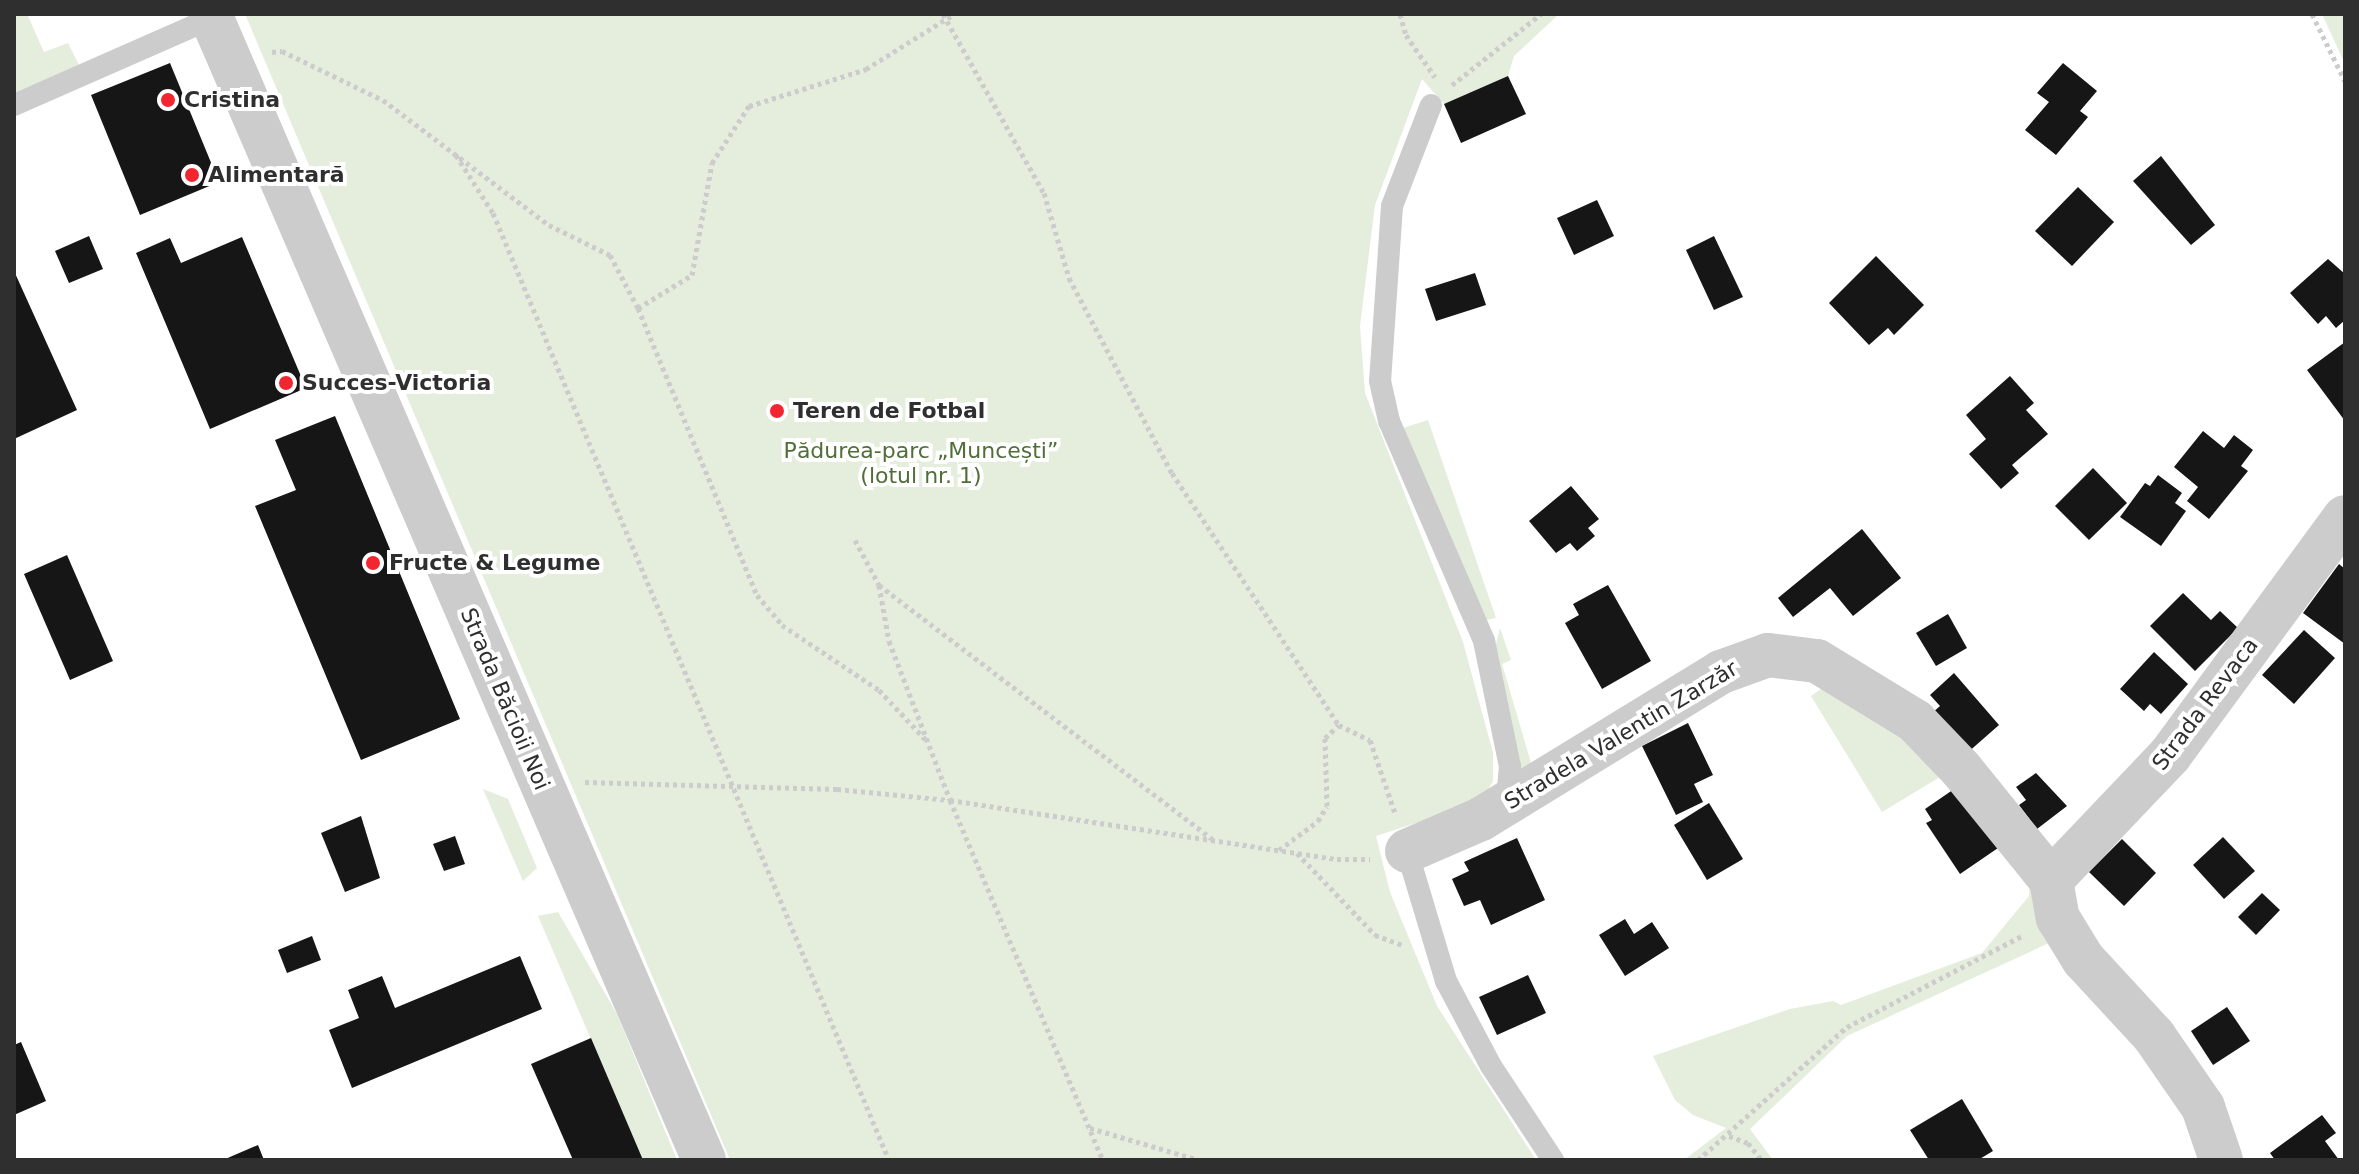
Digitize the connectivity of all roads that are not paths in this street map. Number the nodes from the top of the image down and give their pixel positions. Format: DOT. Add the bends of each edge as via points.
graph roads {
  1 [pos="216,28"];
  2 [pos="1438,98"];
  3 [pos="14,105"];
  4 [pos="2345,517"];
  5 [pos="1507,803"];
  6 [pos="1407,851"];
  7 [pos="2054,894"];
  8 [pos="704,1160"];
  9 [pos="1553,1160"];
  10 [pos="2221,1160"];
  1 -- 3 [label="lane"];
  1 -- 8 [label="street, Strada Băcioii Noi"];
  2 -- 5 [label="lane" via="1392,206 1380,381 1389,421 1484,641 1510,766"];
  4 -- 7 [label="street, Strada Revaca" via="2170,755"];
  5 -- 6 [label="street, Stradela Valentin Zarzăr"];
  5 -- 7 [label="street, Stradela Valentin Zarzăr" via="1721,672 1768,655 1792,656 1817,661 1915,721"];
  6 -- 9 [label="lane" via="1439,959 1491,1066"];
  7 -- 10 [label="street, Stradela Valentin Zarzăr" via="2083,959 2154,1036 2203,1107"];
}
